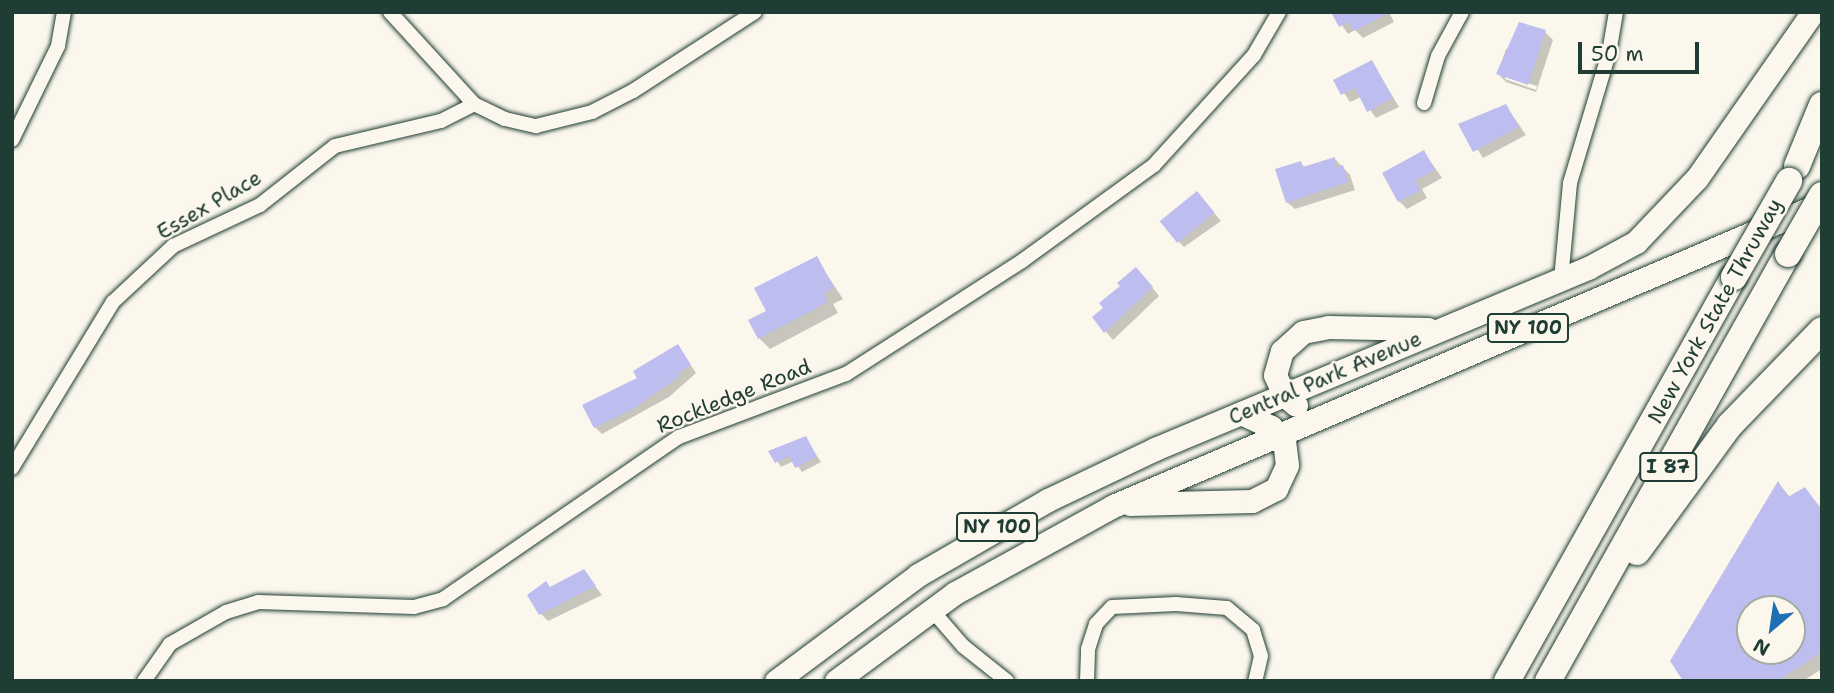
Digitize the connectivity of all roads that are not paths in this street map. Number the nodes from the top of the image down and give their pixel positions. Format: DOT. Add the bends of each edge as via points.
graph roads {
  1 [pos="64,12"];
  2 [pos="390,12"];
  3 [pos="755,12"];
  4 [pos="1279,12"];
  5 [pos="1462,12"];
  6 [pos="1616,12"];
  7 [pos="1806,19"];
  8 [pos="1424,103"];
  9 [pos="474,104"];
  10 [pos="1822,105"];
  11 [pos="1822,126"];
  12 [pos="12,140"];
  13 [pos="1793,174"];
  14 [pos="1822,195"];
  15 [pos="1822,203"];
  16 [pos="1561,280"];
  17 [pos="1452,325"];
  18 [pos="1822,330"];
  19 [pos="1284,395"];
  20 [pos="1241,413"];
  21 [pos="1328,414"];
  22 [pos="1280,435"];
  23 [pos="12,468"];
  24 [pos="1113,506"];
  25 [pos="931,609"];
  26 [pos="145,681"];
  27 [pos="776,681"];
  28 [pos="836,681"];
  29 [pos="1007,681"];
  30 [pos="1087,681"];
  31 [pos="1255,681"];
  32 [pos="1507,681"];
  33 [pos="1548,681"];
  1 -- 12 [label="street" via="58,46"];
  2 -- 9 [label="street"];
  3 -- 9 [label="street" via="592,112 536,126 505,119"];
  4 -- 26 [label="street, Rockledge Road" via="1254,55 1154,165 1022,261 846,373 679,436 443,599 414,607 258,602 226,612 170,644"];
  5 -- 8 [label="street" via="1438,56"];
  6 -- 16 [label="street" via="1609,53 1573,170"];
  7 -- 16 [label="main road, Central Park Avenue / NY 100" via="1697,178 1657,224 1613,256"];
  9 -- 23 [label="street, Essex Place" via="441,121 335,146 260,205 173,246 113,302"];
  10 -- 13 [label="highway"];
  11 -- 13 [label="highway, New York State Thruway / I 87"];
  13 -- 32 [label="highway, New York State Thruway / I 87, bridge"];
  14 -- 33 [label="highway, New York State Thruway / I 87, bridge"];
  15 -- 21 [label="main road, Central Park Avenue / NY 100"];
  16 -- 17 [label="main road, Central Park Avenue / NY 100"];
  17 -- 19 [label="main road, Central Park Avenue / NY 100"];
  17 -- 19 [label="main road" via="1404,331 1328,327 1303,331 1278,359 1275,375"];
  18 -- 33 [label="highway" via="1775,374 1712,447"];
  19 -- 20 [label="main road, Central Park Avenue / NY 100"];
  19 -- 21 [label="main road" via="1304,410"];
  20 -- 22 [label="main road"];
  20 -- 27 [label="main road, Central Park Avenue / NY 100" via="1110,469 995,528 895,591"];
  21 -- 22 [label="main road, Central Park Avenue / NY 100"];
  22 -- 24 [label="main road, Central Park Avenue / NY 100"];
  22 -- 24 [label="main road" via="1288,455 1285,475 1262,499"];
  24 -- 25 [label="main road, Central Park Avenue / NY 100" via="1017,556"];
  25 -- 28 [label="main road, Central Park Avenue / NY 100"];
  25 -- 29 [label="street" via="963,646"];
  30 -- 31 [label="street" via="1088,649 1096,624 1112,607 1176,604 1227,608 1253,630 1261,656"];
}
